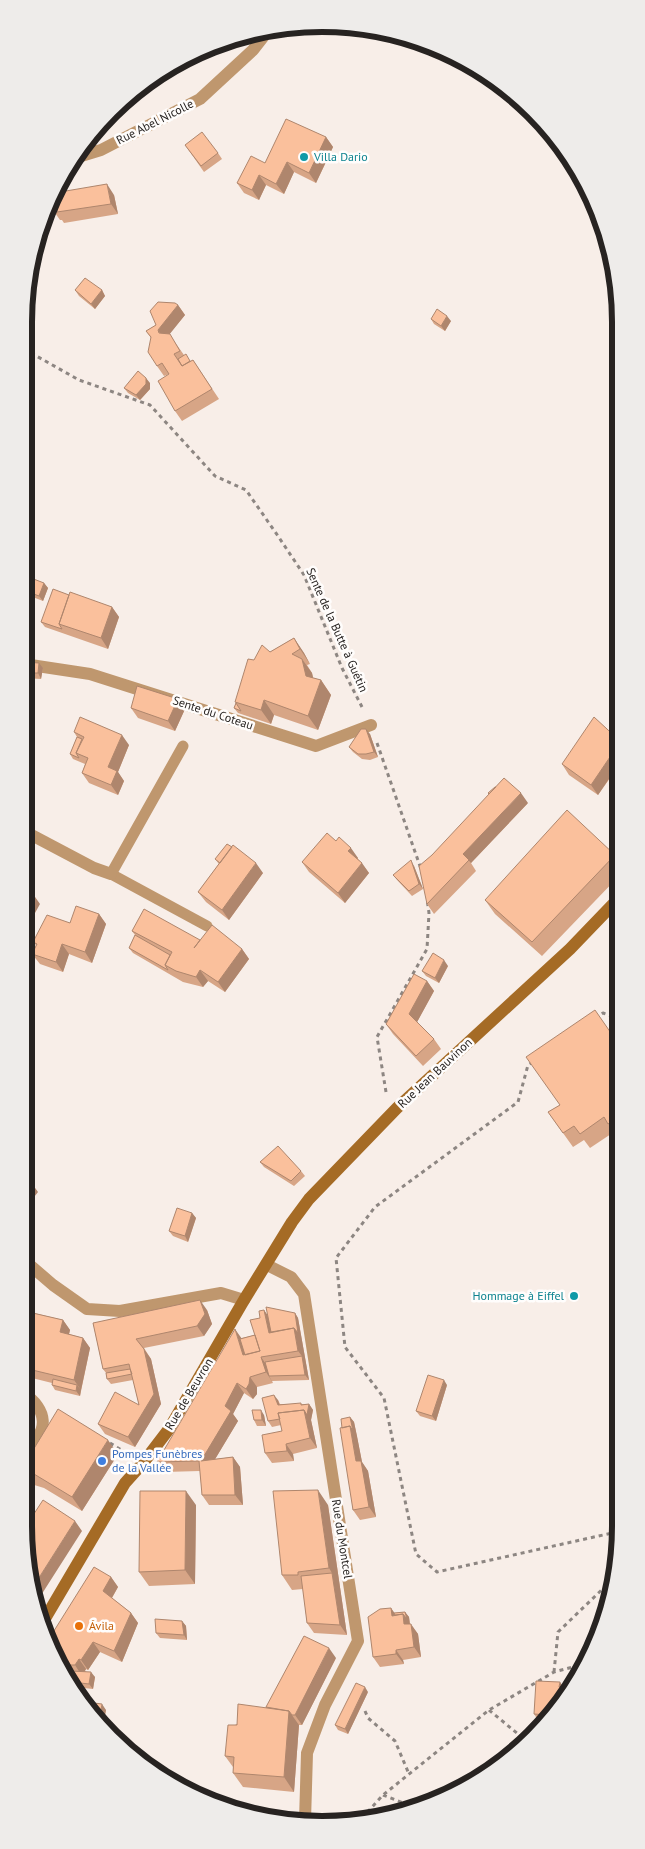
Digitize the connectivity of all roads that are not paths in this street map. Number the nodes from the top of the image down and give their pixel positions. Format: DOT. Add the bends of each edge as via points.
graph roads {
  1 [pos="262,39"];
  2 [pos="86,154"];
  3 [pos="32,665"];
  4 [pos="371,725"];
  5 [pos="183,746"];
  6 [pos="32,836"];
  7 [pos="111,874"];
  8 [pos="612,905"];
  9 [pos="207,926"];
  10 [pos="267,1265"];
  11 [pos="32,1267"];
  12 [pos="244,1300"];
  13 [pos="32,1400"];
  14 [pos="32,1443"];
  15 [pos="47,1616"];
  16 [pos="305,1816"];
  1 -- 2 [label="street, Rue Abel Nicolle" via="200,99 101,150"];
  3 -- 4 [label="street, Sente du Coteau" via="90,674 316,746"];
  5 -- 7 [label="lane"];
  6 -- 7 [label="street"];
  7 -- 9 [label="lane"];
  8 -- 10 [label="main road, Rue Jean Bauvinon" via="570,950 397,1108 309,1199"];
  10 -- 12 [label="main road, Rue de Beuvron"];
  10 -- 16 [label="street, Rue du Montcel" via="291,1277 304,1294 358,1642 325,1705 308,1753"];
  11 -- 12 [label="street" via="87,1309 120,1311 221,1293"];
  12 -- 15 [label="main road, Rue de Beuvron" via="169,1429 125,1483"];
  13 -- 14 [label="street" via="39,1406 43,1422"];
}
